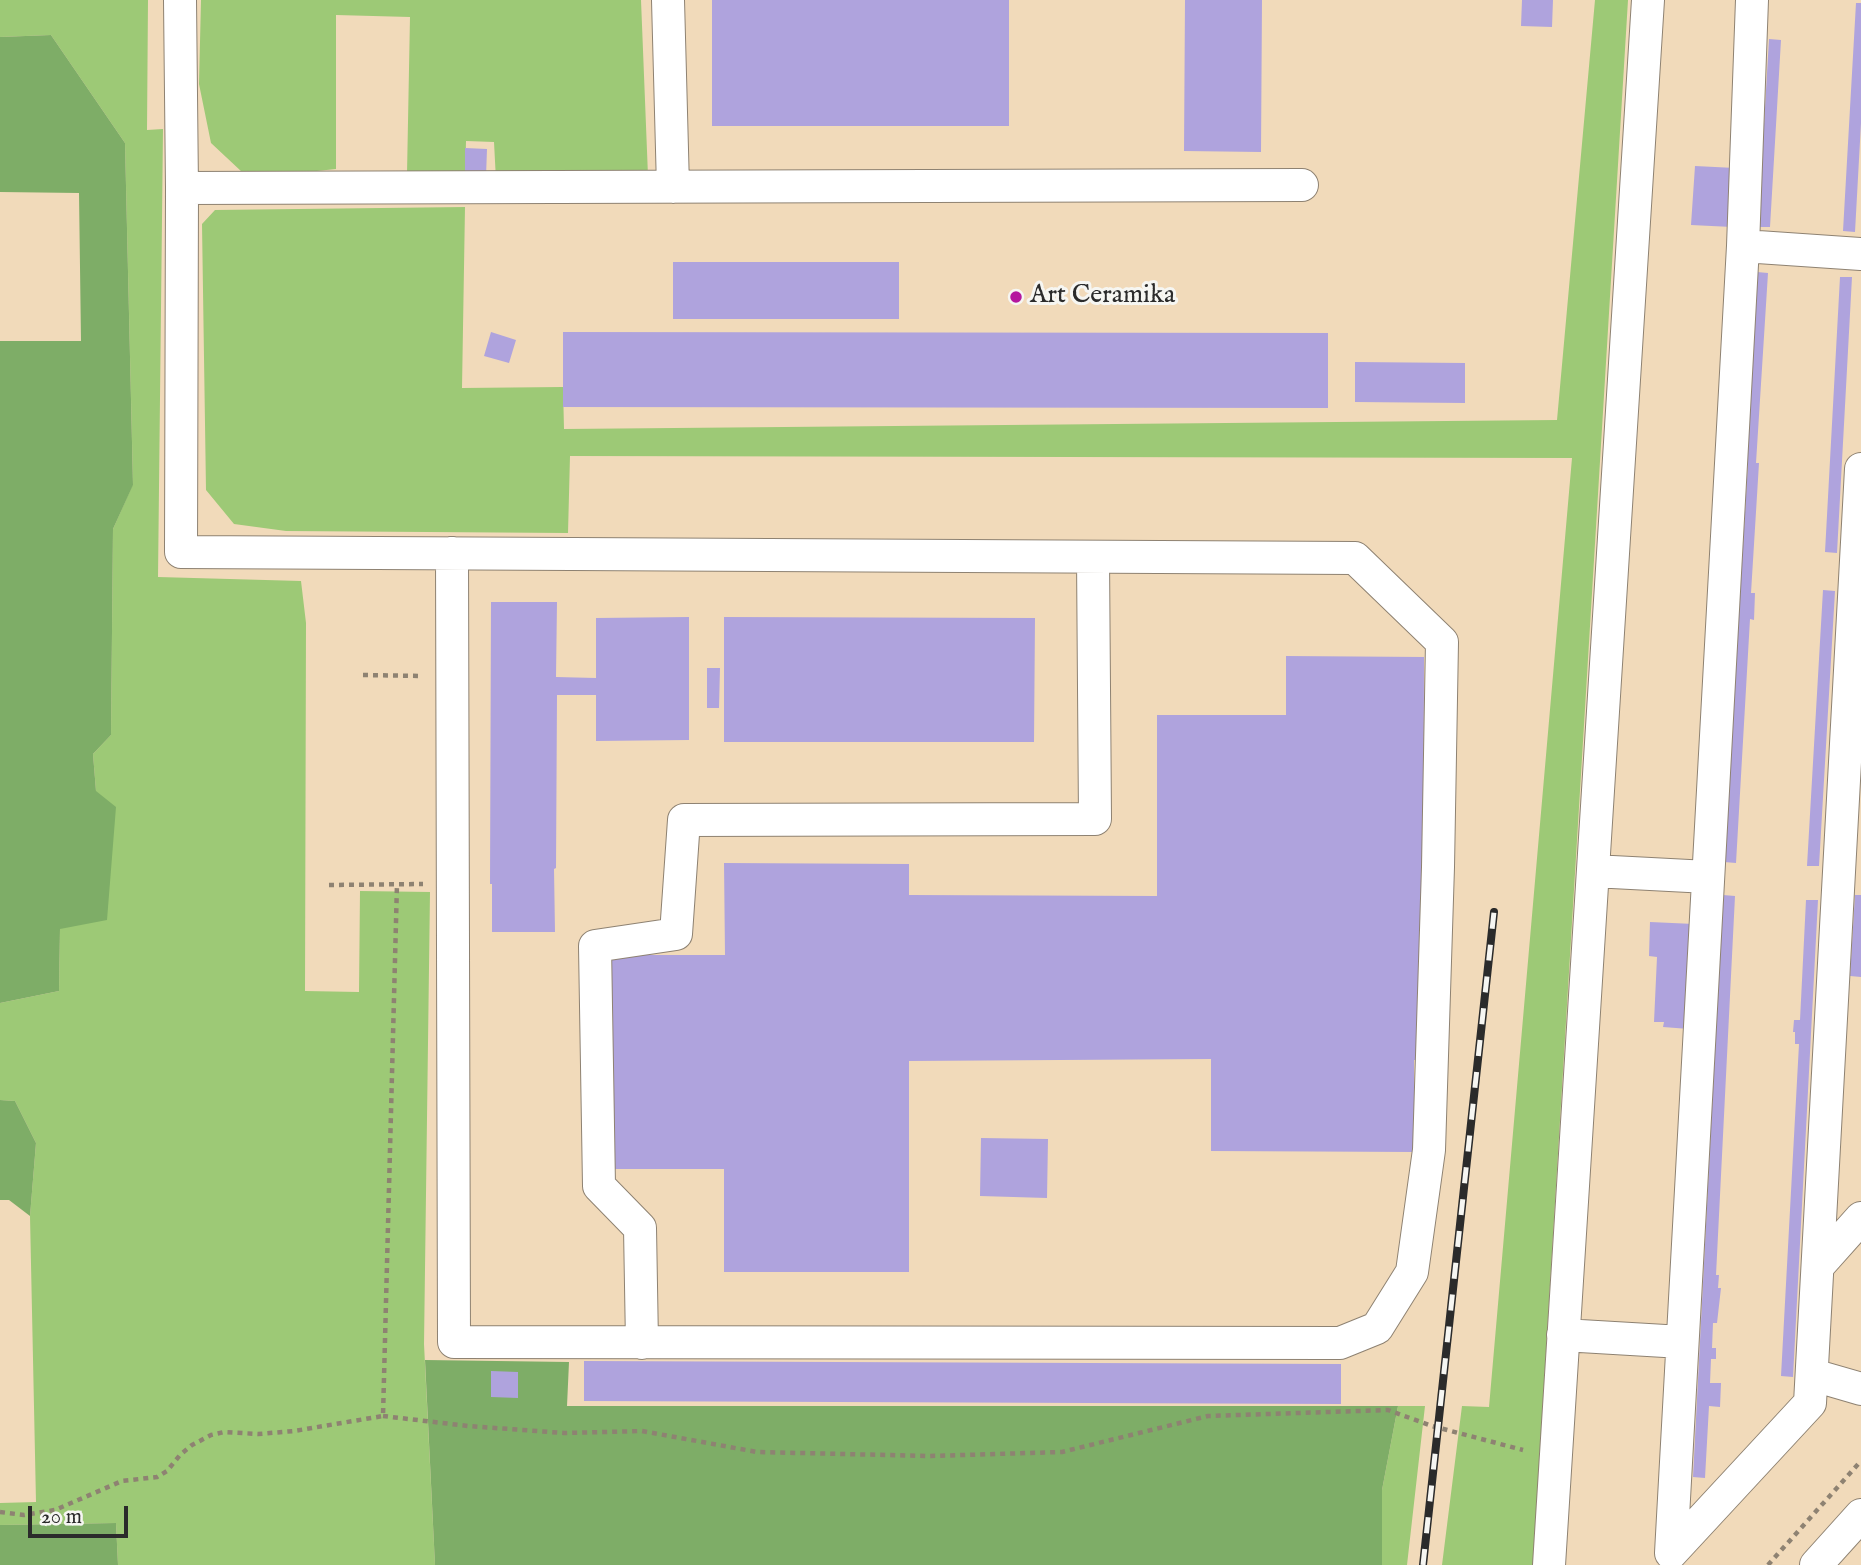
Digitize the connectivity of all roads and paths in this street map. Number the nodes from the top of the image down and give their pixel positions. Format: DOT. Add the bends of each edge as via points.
graph roads {
  1 [pos="180,0"];
  2 [pos="668,0"];
  3 [pos="1647,0"];
  4 [pos="1752,0"];
  5 [pos="1302,185"];
  6 [pos="673,187"];
  7 [pos="182,188"];
  8 [pos="1743,246"];
  9 [pos="1861,254"];
  10 [pos="1861,469"];
  11 [pos="452,553"];
  12 [pos="1093,557"];
  13 [pos="363,675"];
  14 [pos="434,677"];
  15 [pos="1593,871"];
  16 [pos="1708,877"];
  17 [pos="397,884"];
  18 [pos="433,884"];
  19 [pos="329,885"];
  20 [pos="1861,1218"];
  21 [pos="1819,1265"];
  22 [pos="1563,1335"];
  23 [pos="1682,1342"];
  24 [pos="642,1343"];
  25 [pos="1813,1375"];
  26 [pos="1861,1388"];
  27 [pos="383,1416"];
  28 [pos="1555,1459"];
  29 [pos="1861,1461"];
  30 [pos="0,1512"];
  31 [pos="1861,1515"];
  32 [pos="1549,1565"];
  33 [pos="1768,1565"];
  34 [pos="1816,1565"];
  1 -- 7 [label="street"];
  2 -- 6 [label="street"];
  3 -- 15 [label="street"];
  4 -- 8 [label="street"];
  5 -- 6 [label="street"];
  6 -- 7 [label="street"];
  7 -- 11 [label="street" via="181,552"];
  8 -- 9 [label="street"];
  8 -- 16 [label="street"];
  10 -- 21 [label="street"];
  11 -- 12 [label="street"];
  11 -- 24 [label="street" via="454,1342"];
  12 -- 24 [label="street" via="1095,819 684,820 676,934 595,946 599,1186 640,1228"];
  12 -- 24 [label="street" via="1356,558 1441,642 1429,1150 1412,1272 1377,1328 1340,1343"];
  13 -- 14 [label="path"];
  15 -- 16 [label="street"];
  15 -- 22 [label="street"];
  16 -- 23 [label="street"];
  17 -- 18 [label="path"];
  17 -- 19 [label="path"];
  17 -- 27 [label="path"];
  20 -- 21 [label="street"];
  21 -- 25 [label="street"];
  22 -- 23 [label="street"];
  22 -- 28 [label="street"];
  23 -- 25 [label="street" via="1671,1553 1810,1403"];
  25 -- 26 [label="street"];
  27 -- 28 [label="path" via="564,1433 642,1431 757,1452 930,1456 1062,1452 1208,1416 1388,1410"];
  27 -- 30 [label="path" via="294,1431 211,1435 192,1445 157,1477 121,1481 55,1510"];
  28 -- 32 [label="street"];
  29 -- 33 [label="path"];
  31 -- 34 [label="street"];
}
